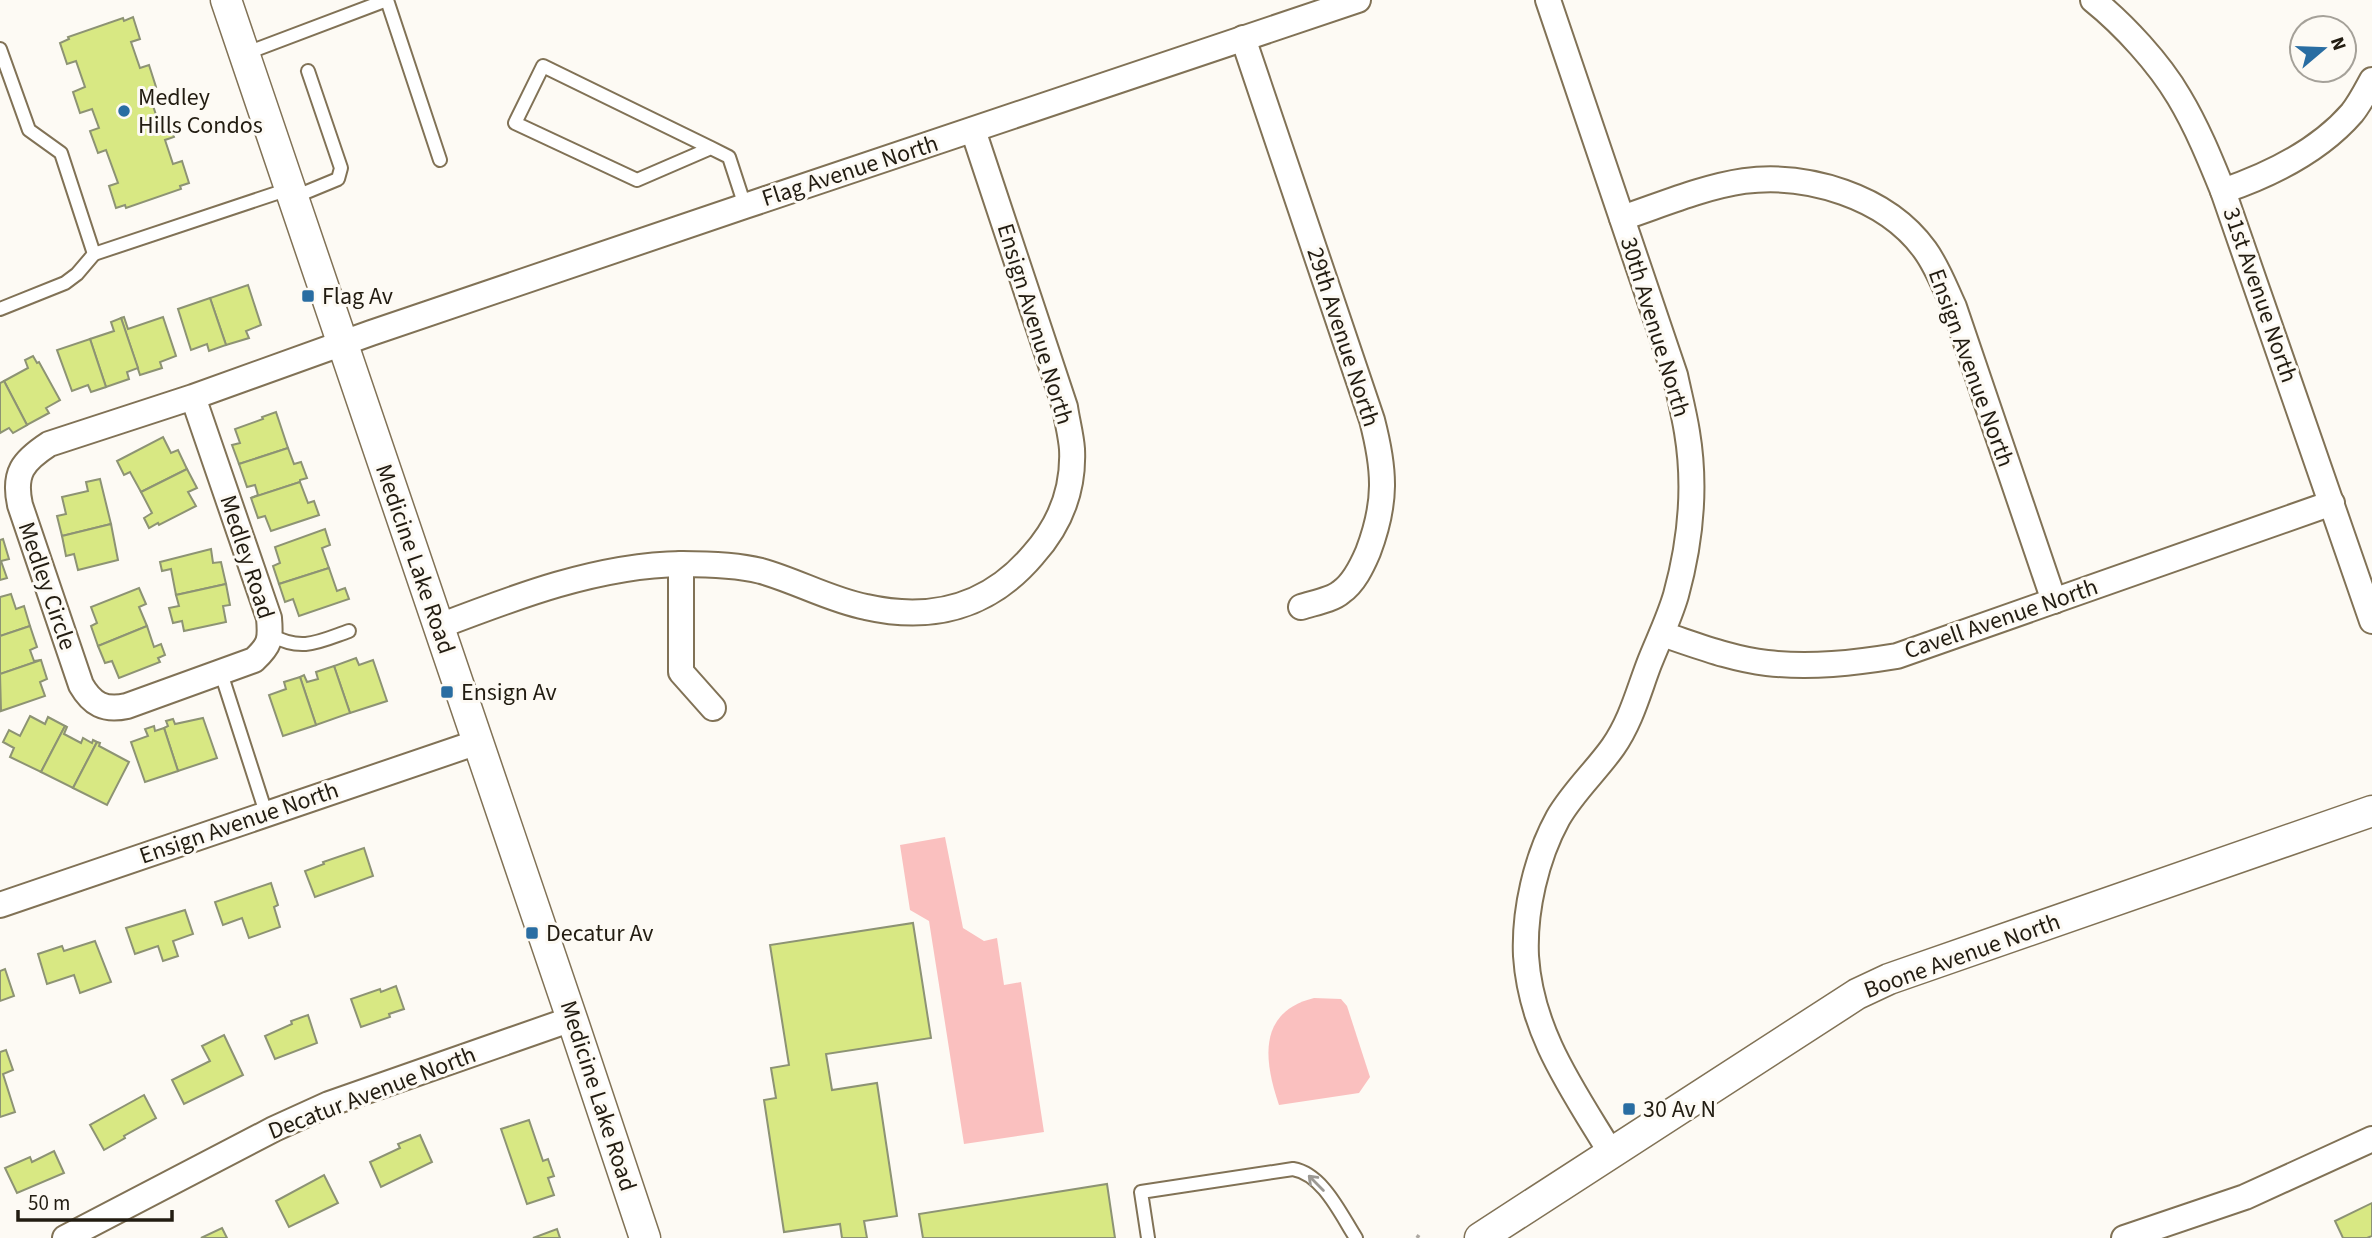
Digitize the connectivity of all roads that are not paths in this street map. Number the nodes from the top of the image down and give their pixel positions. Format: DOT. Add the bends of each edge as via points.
graph roads {
  1 [pos="226,0"];
  2 [pos="1358,0"];
  3 [pos="1548,0"];
  4 [pos="2093,0"];
  5 [pos="1243,38"];
  6 [pos="0,49"];
  7 [pos="244,54"];
  8 [pos="309,71"];
  9 [pos="2372,80"];
  10 [pos="973,130"];
  11 [pos="712,148"];
  12 [pos="440,160"];
  13 [pos="2223,191"];
  14 [pos="291,194"];
  15 [pos="745,206"];
  16 [pos="1622,218"];
  17 [pos="94,254"];
  18 [pos="0,309"];
  19 [pos="343,344"];
  20 [pos="193,397"];
  21 [pos="2332,503"];
  22 [pos="681,564"];
  23 [pos="2054,601"];
  24 [pos="1301,607"];
  25 [pos="2372,621"];
  26 [pos="438,627"];
  27 [pos="349,631"];
  28 [pos="1662,634"];
  29 [pos="271,635"];
  30 [pos="220,673"];
  31 [pos="713,708"];
  32 [pos="478,742"];
  33 [pos="2372,811"];
  34 [pos="266,813"];
  35 [pos="0,905"];
  36 [pos="572,1019"];
  37 [pos="2372,1139"];
  38 [pos="1611,1153"];
  39 [pos="65,1238"];
  40 [pos="645,1238"];
  41 [pos="1148,1238"];
  42 [pos="1356,1238"];
  43 [pos="1480,1238"];
  44 [pos="2124,1238"];
  1 -- 7 [label="street, Medicine Lake Road"];
  2 -- 5 [label="street, Flag Avenue North"];
  3 -- 16 [label="street, 30th Avenue North"];
  4 -- 13 [label="street, 31st Avenue North" via="2142,49 2178,96"];
  5 -- 10 [label="street, Flag Avenue North"];
  5 -- 24 [label="street, 29th Avenue North" via="1381,456 1383,492 1377,528 1360,570 1341,593"];
  6 -- 17 [label="lane" via="29,130 61,153"];
  7 -- 12 [label="lane" via="387,1"];
  7 -- 14 [label="street, Medicine Lake Road"];
  8 -- 14 [label="lane" via="341,168 338,180"];
  9 -- 13 [label="street" via="2353,112 2324,138 2255,180"];
  10 -- 15 [label="street, Flag Avenue North"];
  10 -- 22 [label="street, Ensign Avenue North" via="1065,407 1072,449 1070,483 1054,527 1019,572 993,591 938,612 865,607 760,571"];
  11 -- 11 [label="lane" via="543,66 515,122 637,180"];
  11 -- 15 [label="lane" via="729,157"];
  13 -- 21 [label="street, 31st Avenue North"];
  14 -- 17 [label="lane"];
  14 -- 19 [label="street, Medicine Lake Road"];
  15 -- 19 [label="street, Flag Avenue North"];
  16 -- 23 [label="street, Ensign Avenue North" via="1742,181 1781,179 1861,199 1895,220 1924,248 1954,307"];
  16 -- 28 [label="street, 30th Avenue North" via="1675,375 1687,434 1691,496 1686,550"];
  17 -- 18 [label="lane" via="65,283"];
  19 -- 20 [label="street, Medley Circle"];
  19 -- 26 [label="street, Medicine Lake Road"];
  20 -- 29 [label="street, Medley Road"];
  20 -- 30 [label="street, Medley Circle" via="49,444 21,471 17,488 76,672 88,696 99,706 113,709"];
  21 -- 23 [label="street, Cavell Avenue North"];
  21 -- 25 [label="street, 31st Avenue North"];
  22 -- 26 [label="street, Ensign Avenue North" via="612,570"];
  22 -- 31 [label="street" via="681,672"];
  23 -- 28 [label="street, Cavell Avenue North" via="1897,656 1861,662 1765,663"];
  26 -- 32 [label="street, Medicine Lake Road"];
  27 -- 29 [label="lane" via="304,644 287,643"];
  28 -- 38 [label="street, 30th Avenue North" via="1635,707 1614,746 1558,818 1539,864 1528,910 1526,956 1549,1048"];
  29 -- 30 [label="street, Medley Road" via="266,649 254,660"];
  30 -- 34 [label="lane"];
  32 -- 34 [label="street, Ensign Avenue North"];
  32 -- 36 [label="street, Medicine Lake Road"];
  33 -- 38 [label="street, Boone Avenue North" via="1889,979 1857,994"];
  34 -- 35 [label="street, Ensign Avenue North"];
  36 -- 39 [label="street, Decatur Avenue North" via="329,1104"];
  36 -- 40 [label="street, Medicine Lake Road"];
  37 -- 44 [label="street" via="2245,1197"];
  38 -- 43 [label="street, Boone Avenue North"];
  42 -- 41 [label="lane, one-way" via="1315,1180 1293,1169 1141,1192"];
}
